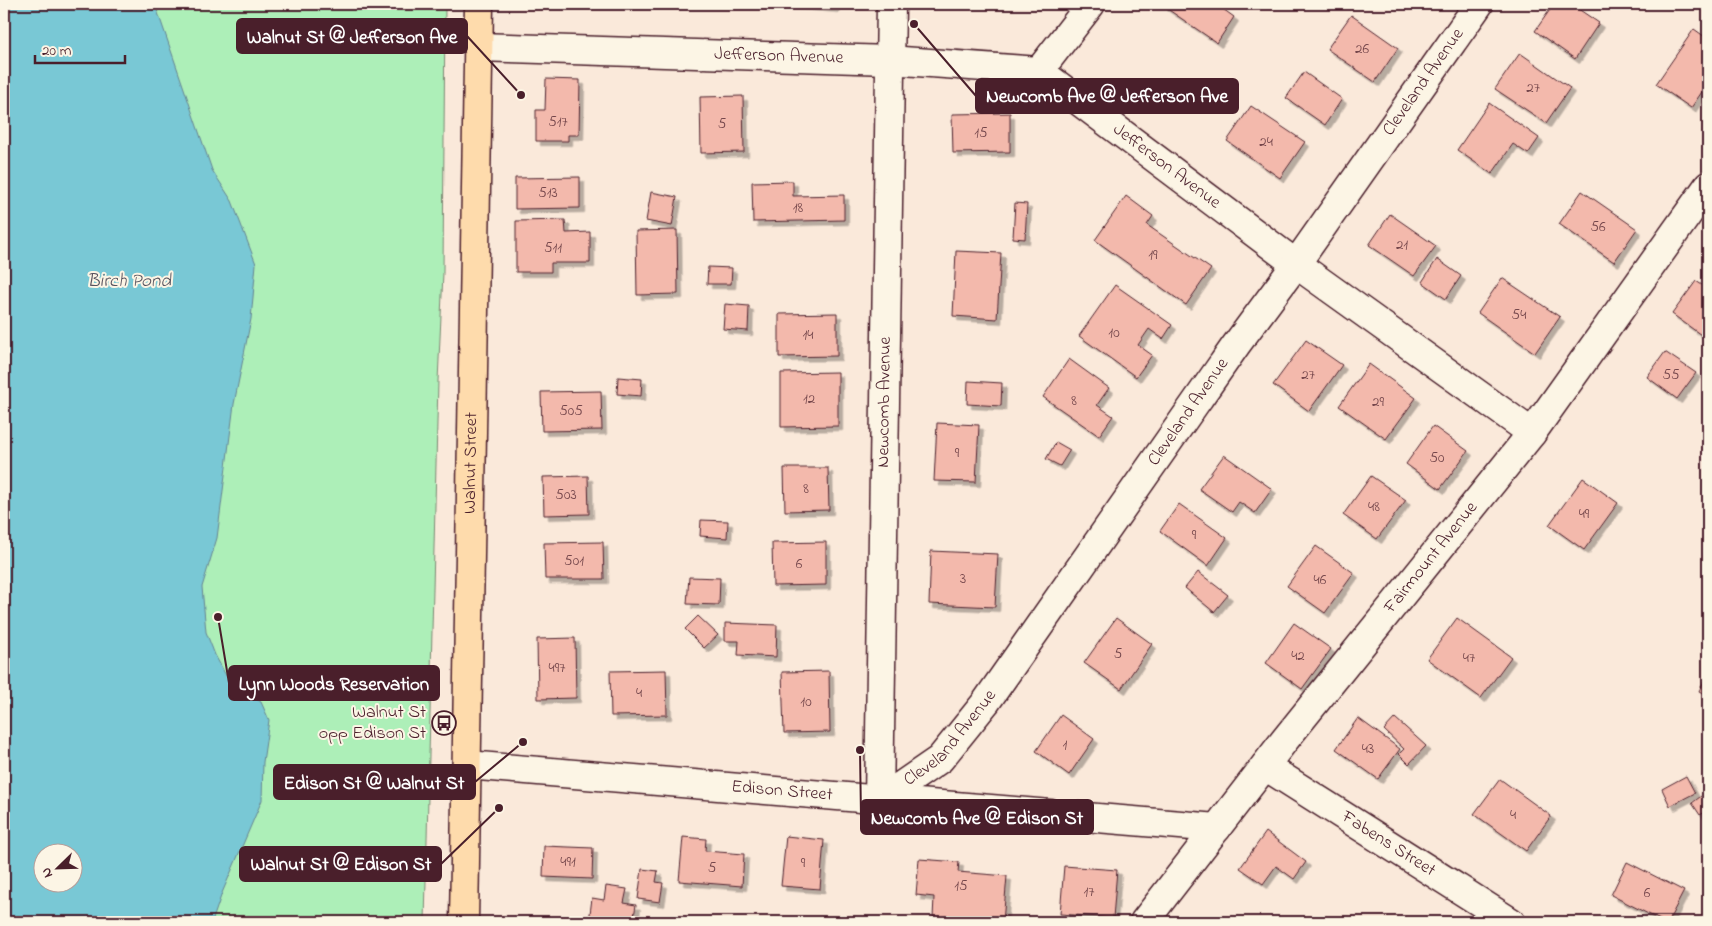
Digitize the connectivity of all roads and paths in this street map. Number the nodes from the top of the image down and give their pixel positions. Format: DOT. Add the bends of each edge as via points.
graph roads {
  1 [pos="478,4"];
  2 [pos="891,4"];
  3 [pos="1091,4"];
  4 [pos="1480,4"];
  5 [pos="478,47"];
  6 [pos="889,60"];
  7 [pos="1039,70"];
  8 [pos="1708,186"];
  9 [pos="1296,264"];
  10 [pos="1532,433"];
  11 [pos="467,765"];
  12 [pos="1265,766"];
  13 [pos="879,801"];
  14 [pos="1217,828"];
  15 [pos="464,922"];
  16 [pos="1144,922"];
  17 [pos="1512,922"];
  1 -- 5 [label="main road, Walnut Street"];
  2 -- 6 [label="street, Newcomb Avenue"];
  3 -- 7 [label="street"];
  4 -- 9 [label="street, Cleveland Avenue"];
  5 -- 6 [label="street, Jefferson Avenue"];
  5 -- 11 [label="main road, Walnut Street"];
  6 -- 7 [label="street, Jefferson Avenue"];
  6 -- 13 [label="street, Newcomb Avenue"];
  7 -- 9 [label="street, Jefferson Avenue"];
  8 -- 10 [label="street, Fairmount Avenue"];
  9 -- 10 [label="street, Jefferson Avenue"];
  9 -- 13 [label="street, Cleveland Avenue" via="986,702 940,759"];
  10 -- 12 [label="street, Fairmount Avenue"];
  11 -- 13 [label="street, Edison Street"];
  11 -- 15 [label="main road, Walnut Street"];
  12 -- 14 [label="street, Fairmount Avenue"];
  12 -- 17 [label="street, Fabens Street"];
  13 -- 14 [label="street, Edison Street"];
  14 -- 16 [label="street, Fairmount Avenue"];
}
